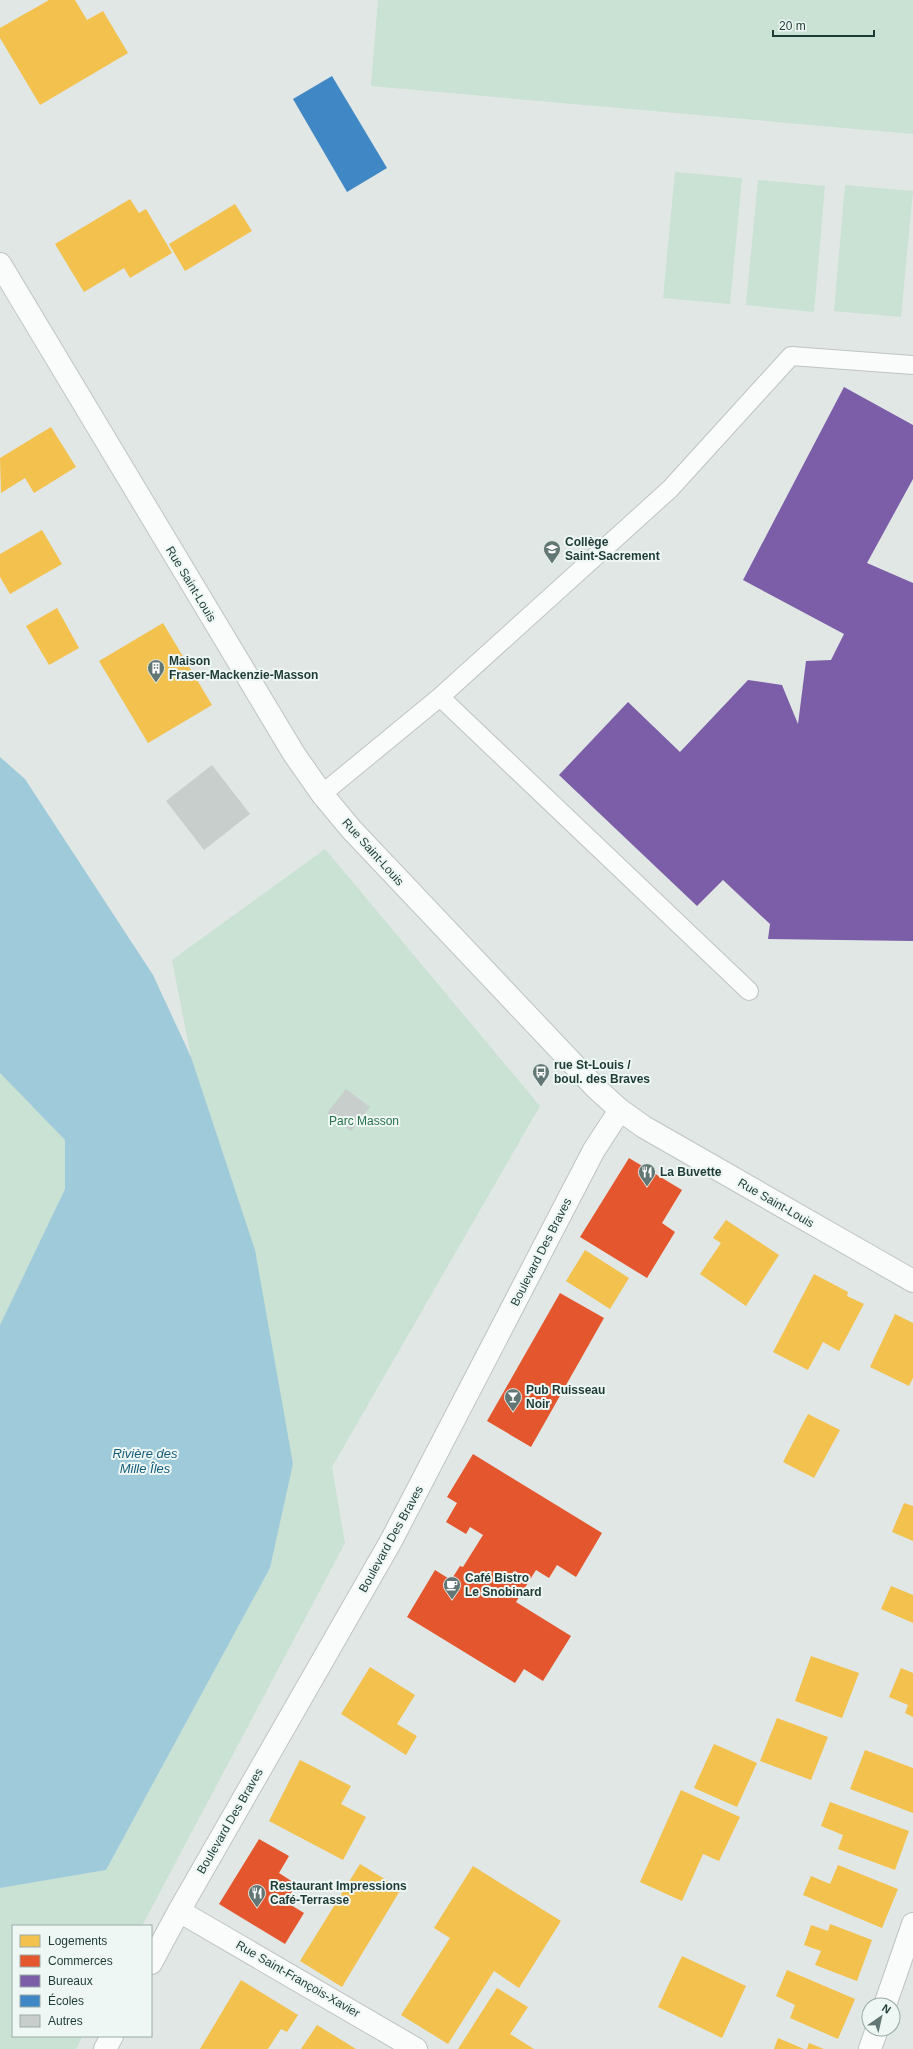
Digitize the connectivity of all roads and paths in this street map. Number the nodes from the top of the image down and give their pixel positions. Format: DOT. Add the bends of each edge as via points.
graph roads {
  1 [pos="0,264"];
  2 [pos="913,365"];
  3 [pos="440,697"];
  4 [pos="322,794"];
  5 [pos="749,991"];
  6 [pos="620,1110"];
  7 [pos="913,1281"];
  8 [pos="179,1911"];
  9 [pos="913,1924"];
  10 [pos="152,1961"];
  11 [pos="888,1997"];
  12 [pos="111,2037"];
  13 [pos="874,2037"];
  14 [pos="105,2049"];
  15 [pos="416,2049"];
  16 [pos="870,2049"];
  1 -- 4 [label="main road, Rue Saint-Louis" via="274,720"];
  2 -- 3 [label="lane" via="791,356 670,489"];
  3 -- 4 [label="lane"];
  3 -- 5 [label="lane"];
  4 -- 6 [label="main road, Rue Saint-Louis" via="411,894"];
  6 -- 7 [label="main road, Rue Saint-Louis" via="644,1127"];
  6 -- 8 [label="main road, Boulevard Des Braves" via="594,1150 391,1541"];
  8 -- 10 [label="main road, Boulevard Des Braves"];
  8 -- 15 [label="main road, Rue Saint-François-Xavier"];
  9 -- 11 [label="main road"];
  12 -- 14 [label="main road"];
  13 -- 16 [label="main road"];
}
